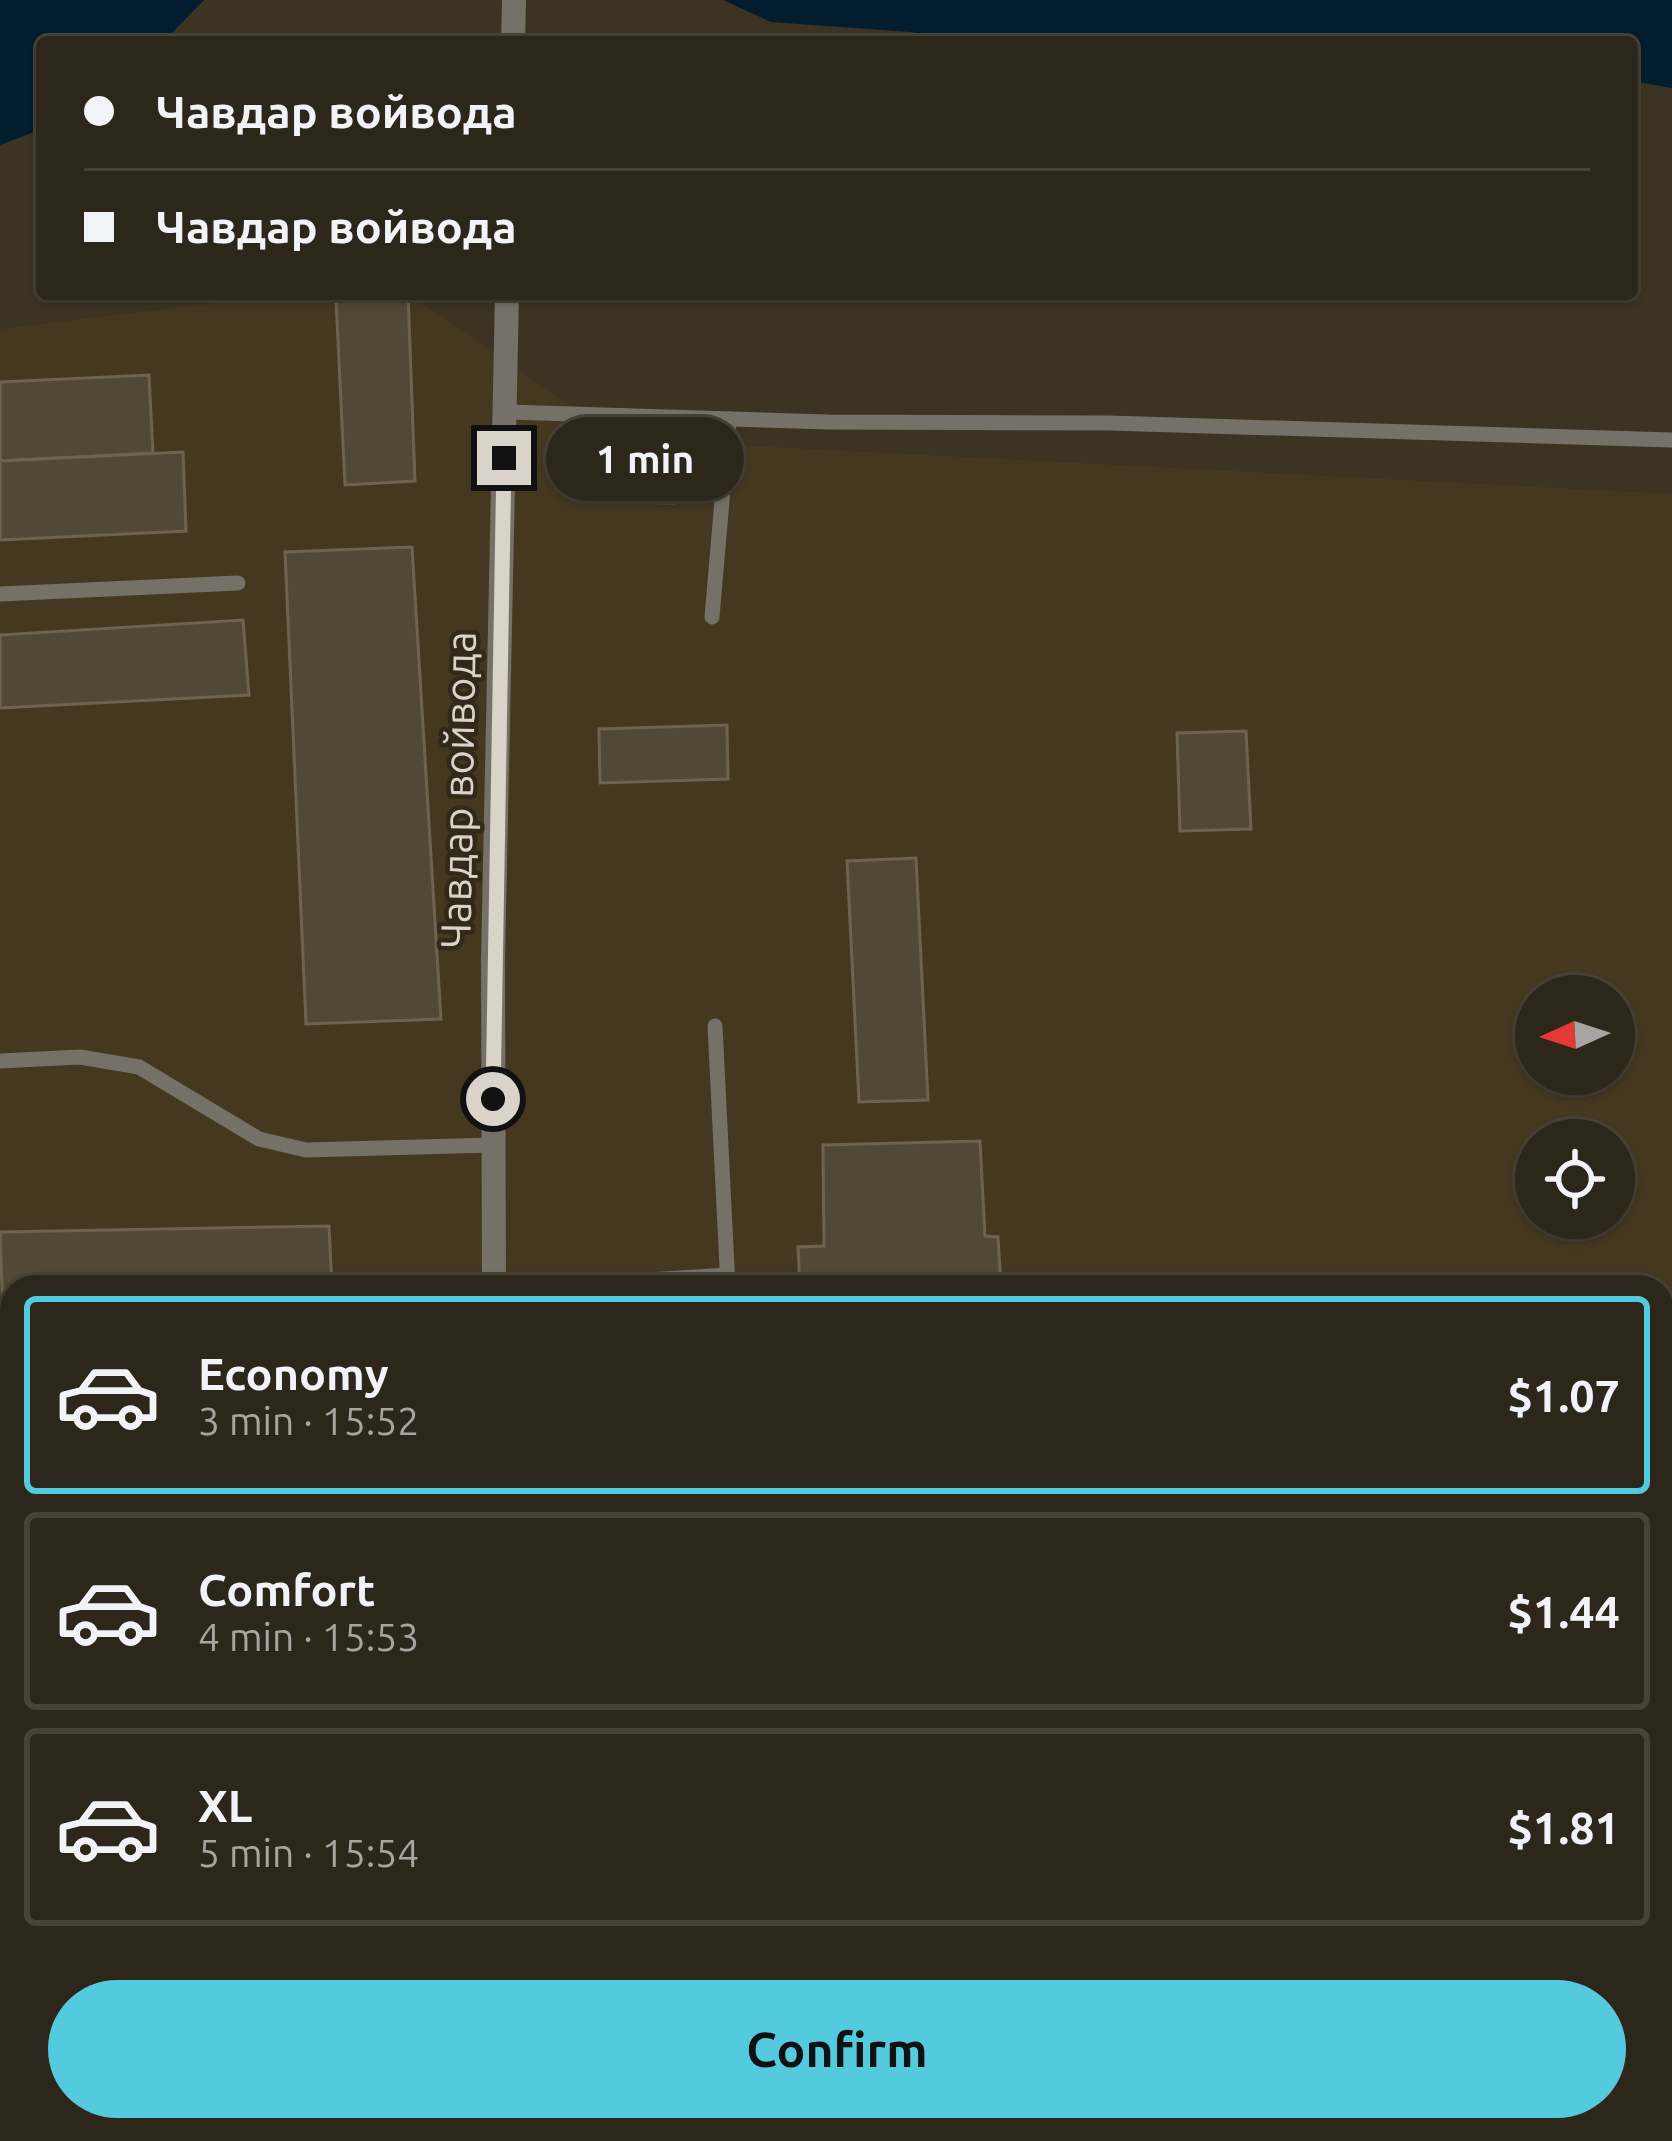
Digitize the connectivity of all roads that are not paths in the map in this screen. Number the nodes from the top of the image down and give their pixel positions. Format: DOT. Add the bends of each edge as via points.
graph roads {
  1 [pos="514,0"];
  2 [pos="513,36"];
  3 [pos="507,300"];
  4 [pos="505,412"];
  5 [pos="729,419"];
  6 [pos="1672,440"];
  7 [pos="238,583"];
  8 [pos="0,595"];
  9 [pos="712,616"];
  10 [pos="715,1026"];
  11 [pos="0,1061"];
  12 [pos="493,1145"];
  13 [pos="494,1275"];
  14 [pos="728,1275"];
  1 -- 2 [label="street"];
  3 -- 4 [label="street, Чавдар войвода"];
  4 -- 5 [label="lane"];
  4 -- 12 [label="street, Чавдар войвода"];
  5 -- 6 [label="lane"];
  5 -- 9 [label="lane"];
  7 -- 8 [label="lane"];
  10 -- 14 [label="lane"];
  11 -- 12 [label="lane" via="80,1057 139,1066 259,1139 306,1150"];
  12 -- 13 [label="street, Чавдар войвода"];
}
